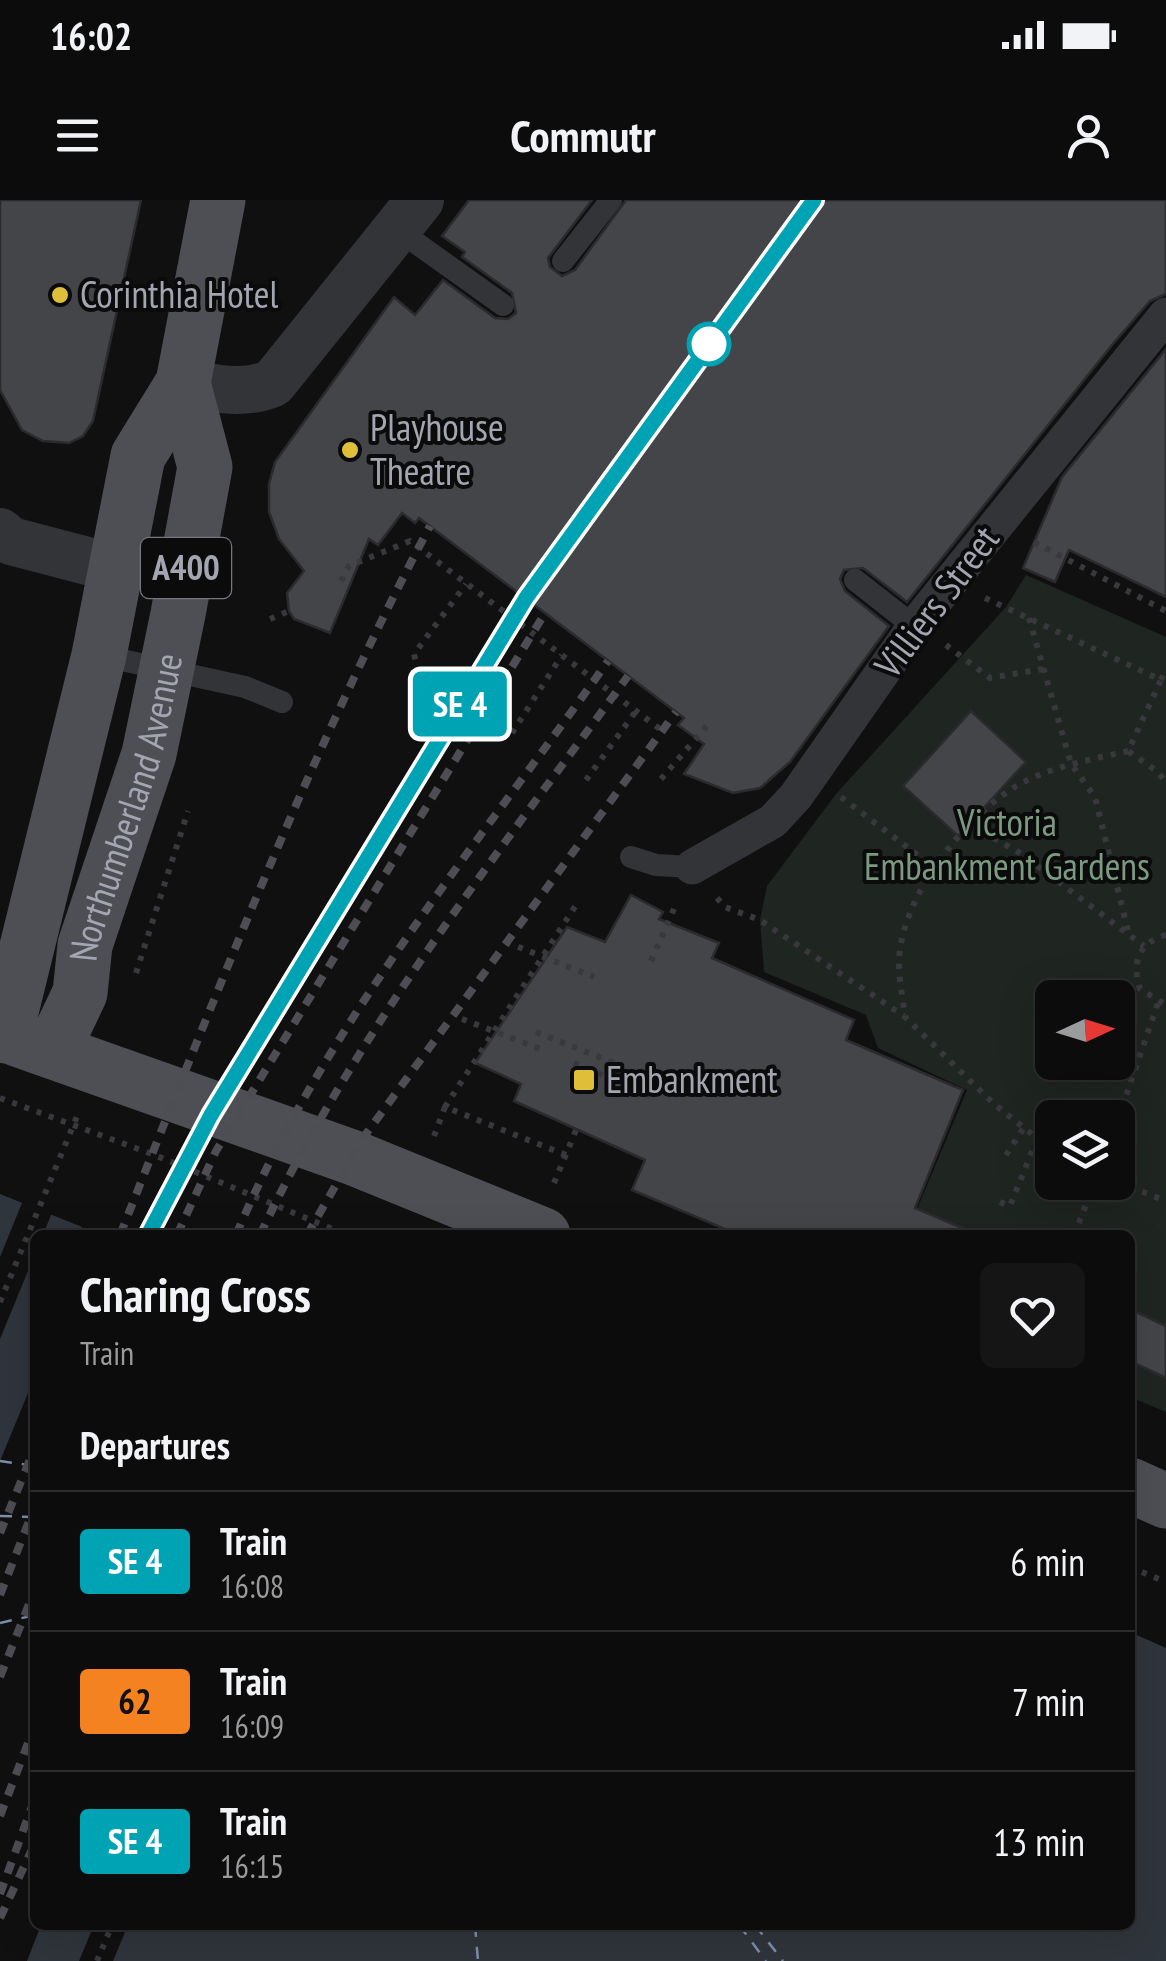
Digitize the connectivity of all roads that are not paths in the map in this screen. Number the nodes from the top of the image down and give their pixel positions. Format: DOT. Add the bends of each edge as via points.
graph roads {
  1 [pos="218,200"];
  2 [pos="611,200"];
  3 [pos="409,215"];
  4 [pos="563,261"];
  5 [pos="503,306"];
  6 [pos="1166,315"];
  7 [pos="183,383"];
  8 [pos="0,532"];
  9 [pos="118,569"];
  10 [pos="855,580"];
  11 [pos="178,614"];
  12 [pos="915,627"];
  13 [pos="99,655"];
  14 [pos="166,671"];
  15 [pos="282,702"];
  16 [pos="630,857"];
  17 [pos="692,867"];
  18 [pos="20,900"];
  19 [pos="19,1040"];
  20 [pos="530,1230"];
  21 [pos="1135,1488"];
  22 [pos="1166,1501"];
  1 -- 7 [label="main road, Northumberland Avenue / A400"];
  2 -- 4 [label="lane"];
  3 -- 5 [label="lane"];
  3 -- 7 [label="street" via="273,383 242,391"];
  6 -- 12 [label="street, Villiers Street"];
  7 -- 9 [label="main road, Northumberland Avenue / A400" via="138,456"];
  7 -- 11 [label="main road, Northumberland Avenue / A400" via="205,468"];
  8 -- 9 [label="street" via="11,541"];
  9 -- 11 [label="main road"];
  9 -- 13 [label="main road, Northumberland Avenue / A400"];
  10 -- 12 [label="lane"];
  11 -- 14 [label="main road, Northumberland Avenue / A400"];
  12 -- 17 [label="street, Villiers Street" via="773,822"];
  13 -- 14 [label="lane"];
  13 -- 18 [label="main road, Northumberland Avenue / A400"];
  14 -- 15 [label="lane" via="245,686"];
  14 -- 19 [label="main road, Northumberland Avenue / A400" via="149,754 85,945 80,993"];
  16 -- 17 [label="lane"];
  18 -- 19 [label="main road, Northumberland Avenue / A400" via="33,936"];
  19 -- 20 [label="main road" via="354,1158"];
  21 -- 22 [label="main road"];
}
